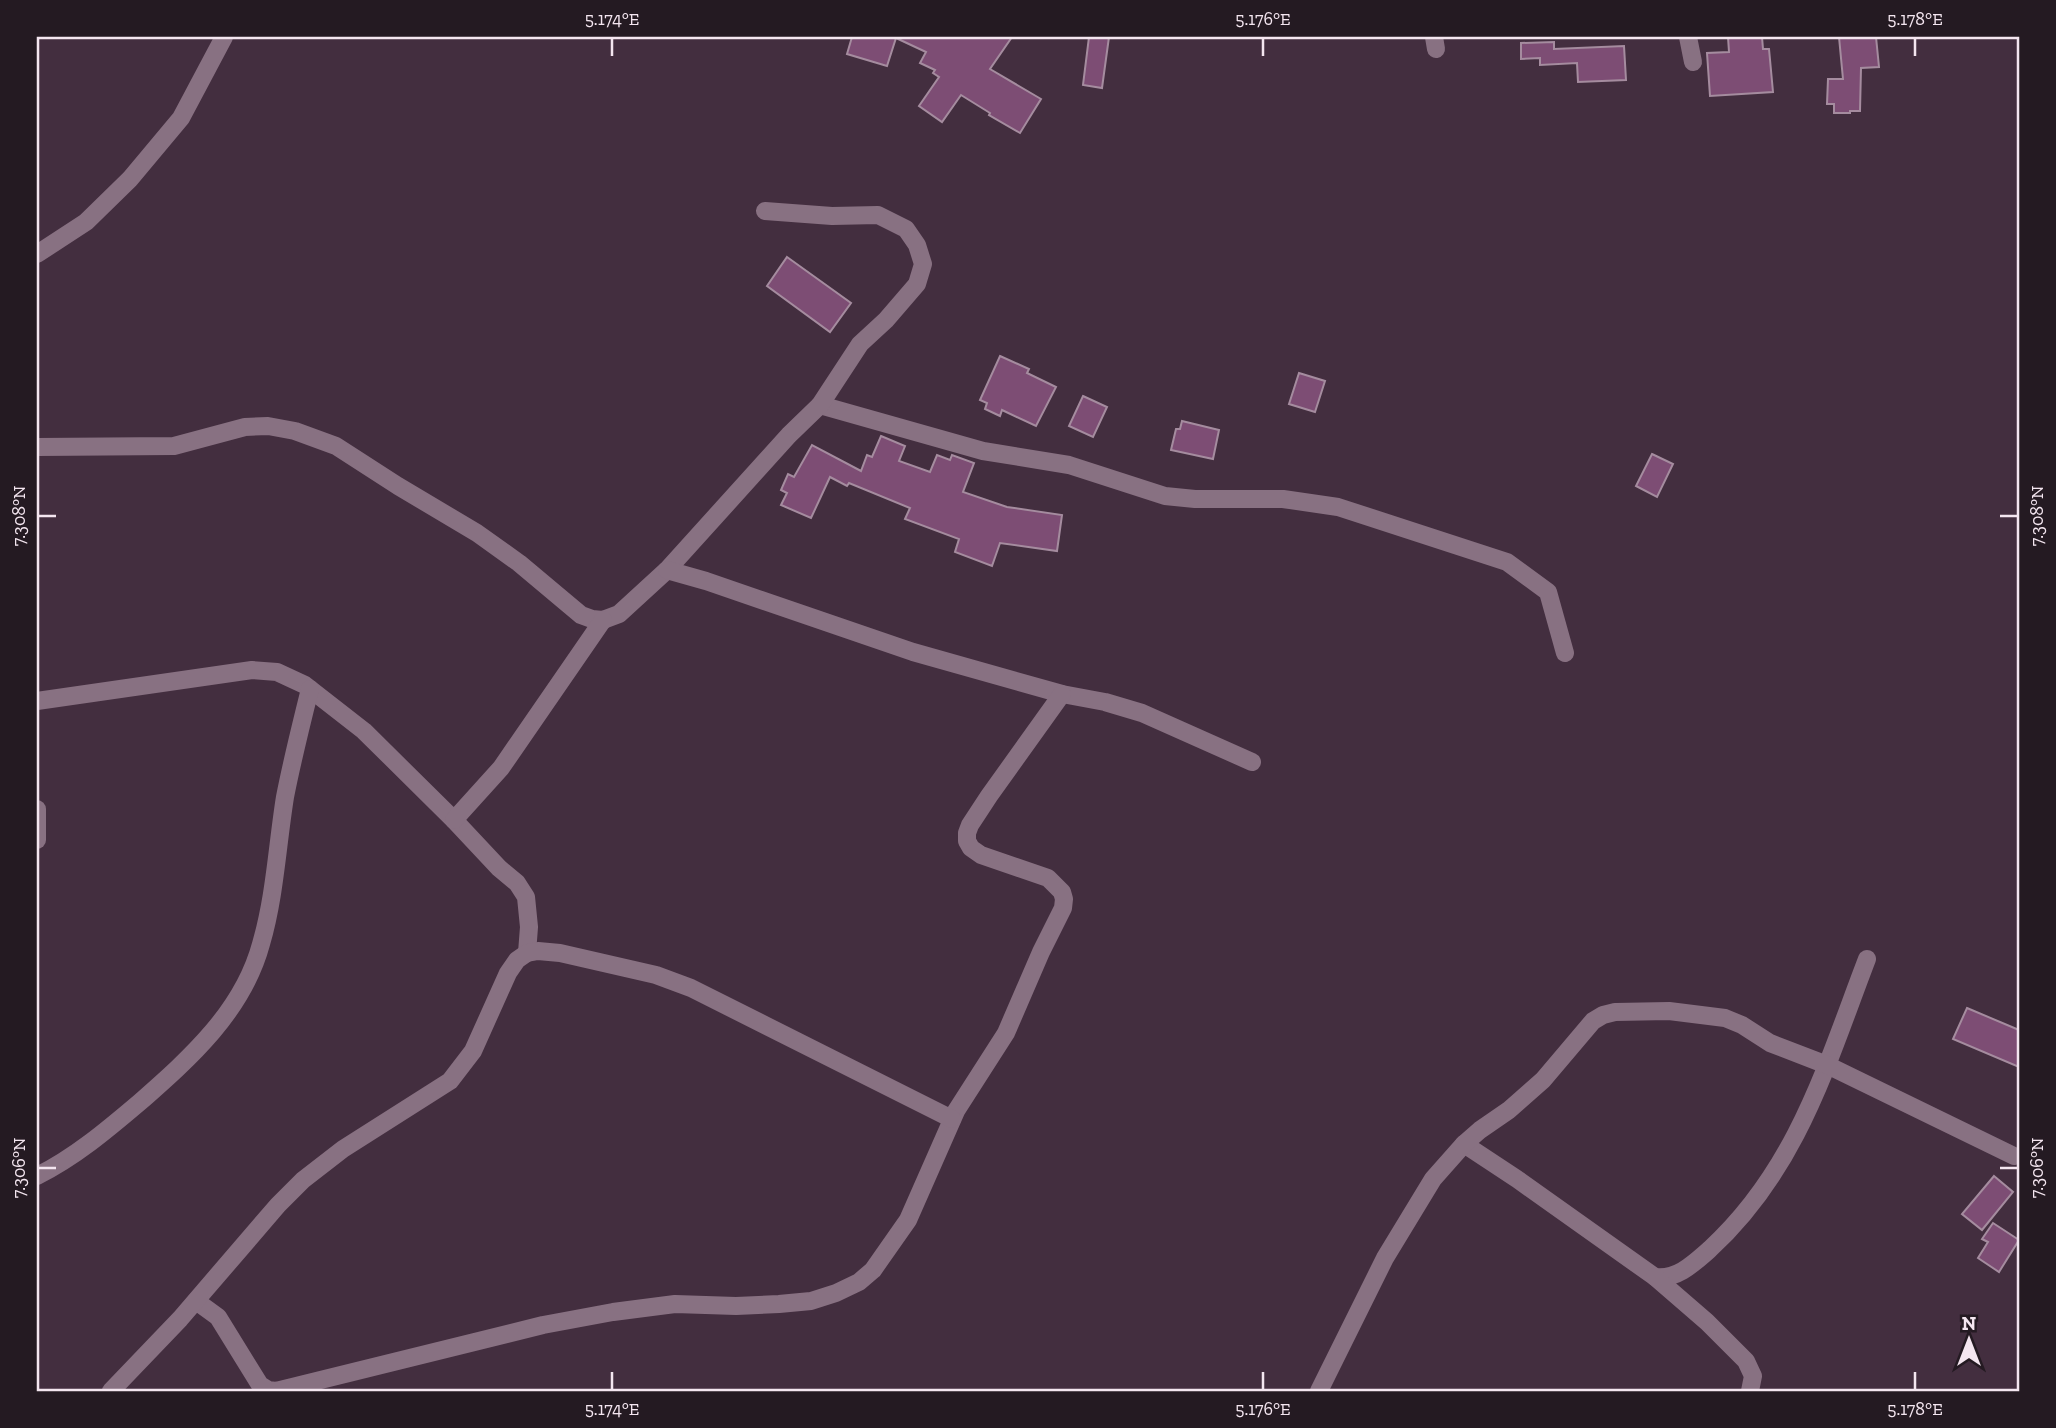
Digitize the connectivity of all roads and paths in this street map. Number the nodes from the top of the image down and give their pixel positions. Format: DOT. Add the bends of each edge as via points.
graph roads {
  1 [pos="224,37"];
  2 [pos="1688,37"];
  3 [pos="1693,62"];
  4 [pos="765,211"];
  5 [pos="37,254"];
  6 [pos="820,405"];
  7 [pos="37,447"];
  8 [pos="667,570"];
  9 [pos="603,620"];
  10 [pos="1565,653"];
  11 [pos="310,689"];
  12 [pos="1062,694"];
  13 [pos="37,701"];
  14 [pos="1252,762"];
  15 [pos="37,809"];
  16 [pos="454,820"];
  17 [pos="37,839"];
  18 [pos="527,953"];
  19 [pos="1867,959"];
  20 [pos="1827,1065"];
  21 [pos="952,1119"];
  22 [pos="1464,1144"];
  23 [pos="2014,1156"];
  24 [pos="37,1176"];
  25 [pos="1655,1277"];
  26 [pos="196,1301"];
  27 [pos="111,1391"];
  28 [pos="276,1391"];
  29 [pos="1319,1391"];
  30 [pos="1750,1391"];
  1 -- 5 [label="street" via="181,118 130,179 86,222"];
  2 -- 3 [label="street"];
  4 -- 6 [label="street" via="878,215 906,229 923,264 917,284 860,344"];
  6 -- 8 [label="street"];
  6 -- 10 [label="street" via="983,451 1069,465 1165,496 1283,499 1338,507 1507,562 1548,592"];
  7 -- 9 [label="street" via="174,446 246,427 295,431 336,446 477,533 581,615"];
  8 -- 9 [label="street" via="619,614"];
  8 -- 12 [label="street" via="913,652"];
  9 -- 16 [label="street" via="501,768"];
  11 -- 13 [label="street" via="277,672 252,670"];
  11 -- 16 [label="street" via="364,731"];
  11 -- 24 [label="street" via="286,797 264,934 242,992 186,1061 96,1140"];
  12 -- 14 [label="street" via="1142,713"];
  12 -- 21 [label="street" via="967,833 971,848 981,855 1048,878 1064,899 1006,1033"];
  15 -- 17 [label="street"];
  16 -- 18 [label="street" via="522,888"];
  18 -- 21 [label="street" via="560,953 656,975 691,988"];
  18 -- 26 [label="street" via="508,973 474,1051 450,1081 303,1180"];
  19 -- 20 [label="street"];
  20 -- 22 [label="street" via="1777,1046 1725,1018 1669,1011 1615,1012 1593,1021 1543,1080"];
  20 -- 23 [label="street"];
  20 -- 25 [label="street" via="1794,1142 1757,1198 1694,1263 1672,1276"];
  21 -- 28 [label="street" via="908,1220 873,1270 836,1293 779,1304 675,1304 613,1312"];
  22 -- 25 [label="street"];
  22 -- 29 [label="street" via="1433,1179 1385,1258"];
  25 -- 30 [label="street" via="1746,1361 1753,1376"];
  26 -- 27 [label="street"];
  26 -- 28 [label="street" via="218,1317 260,1385"];
}
